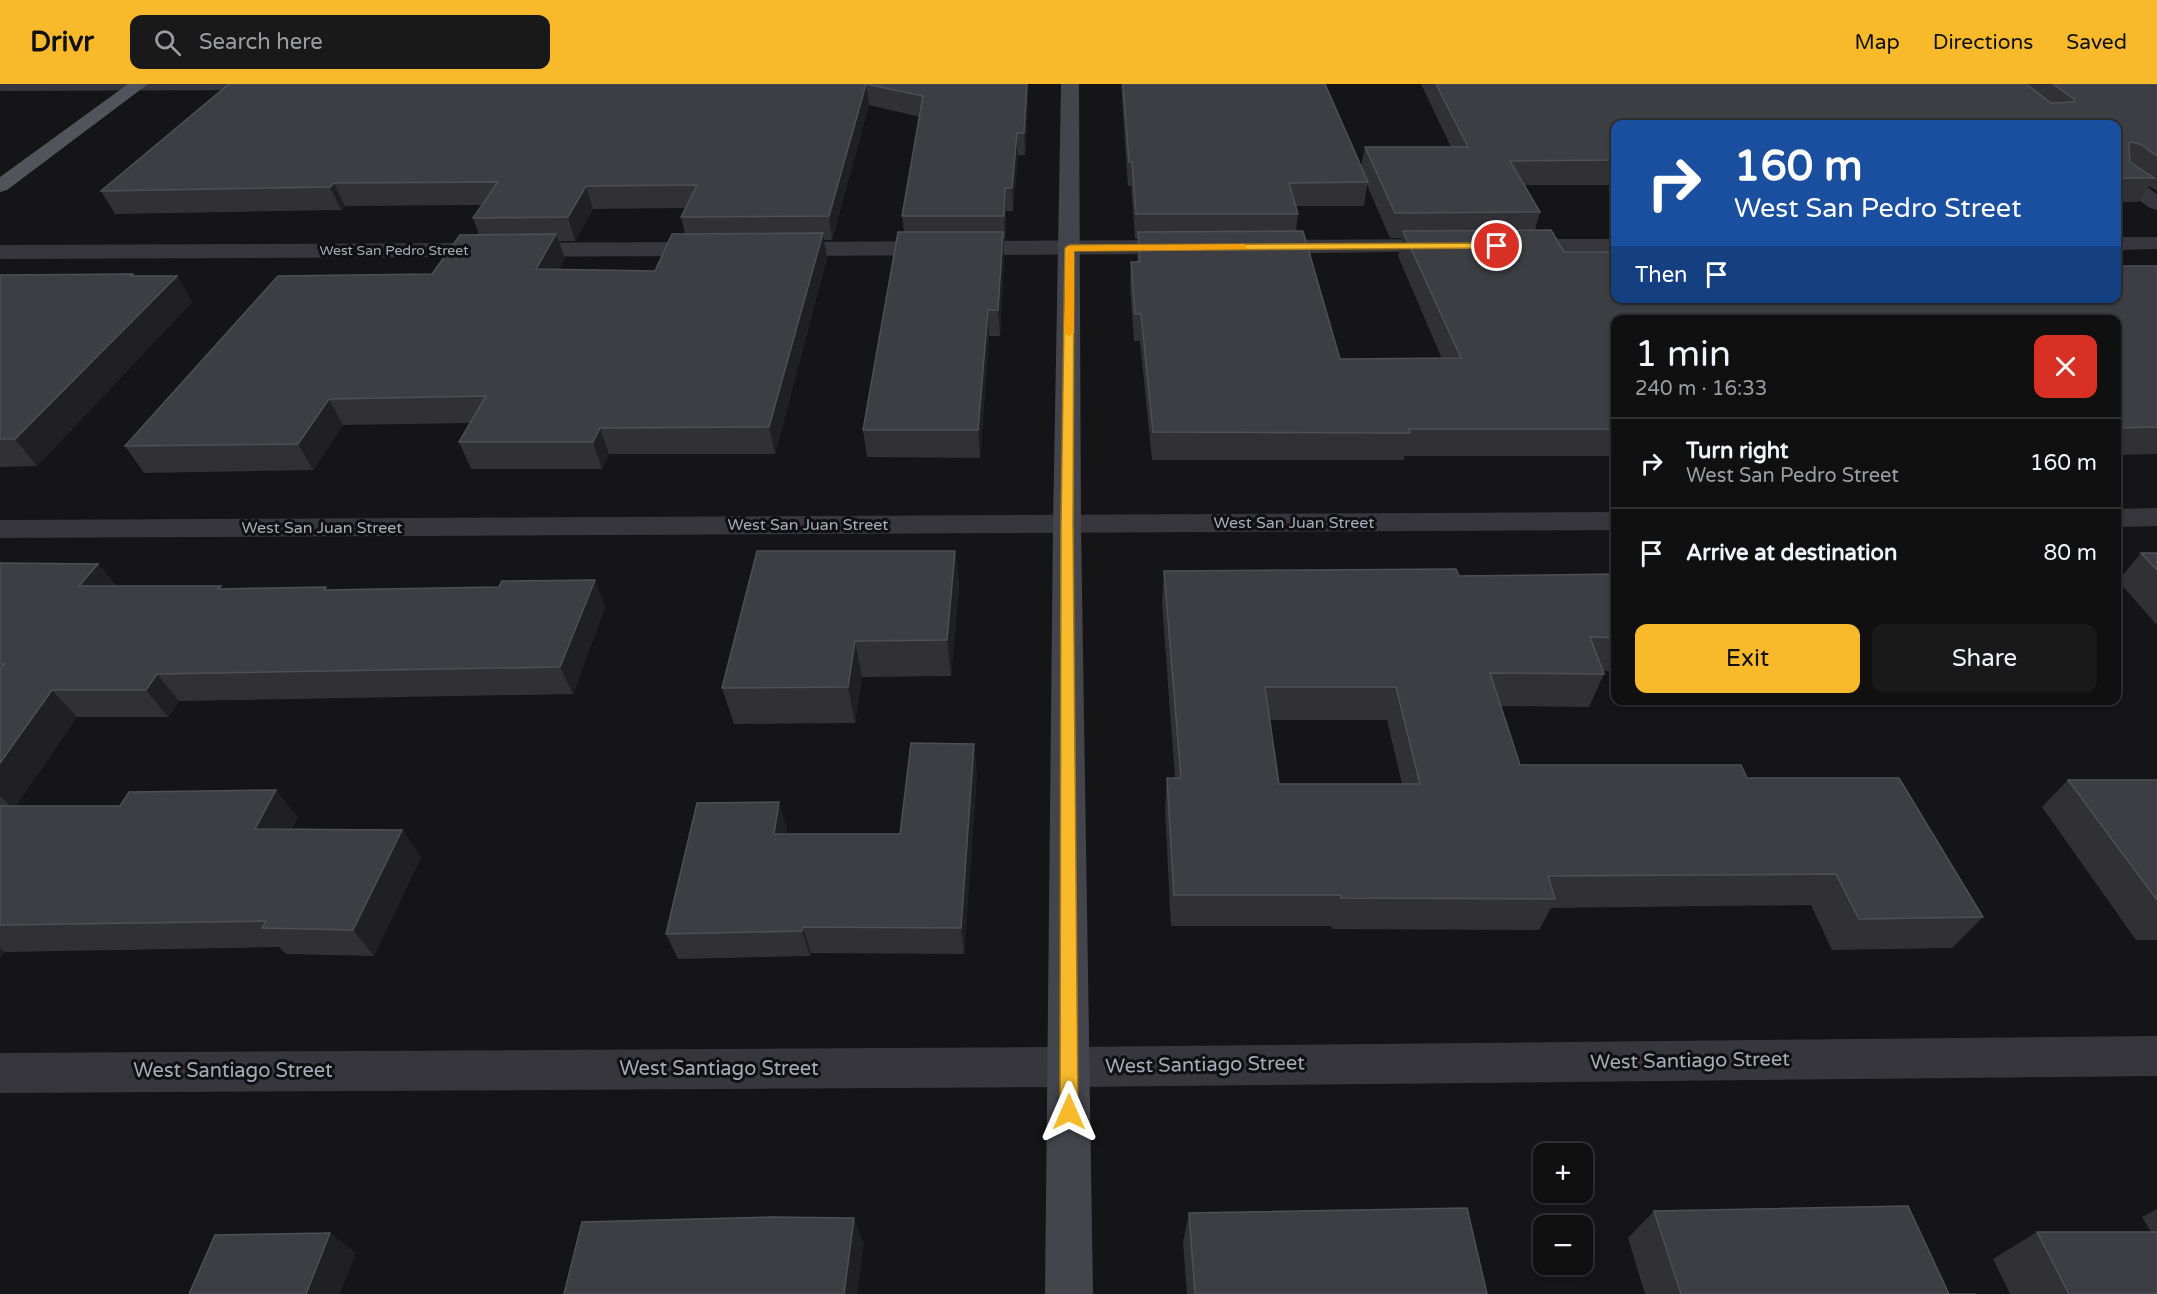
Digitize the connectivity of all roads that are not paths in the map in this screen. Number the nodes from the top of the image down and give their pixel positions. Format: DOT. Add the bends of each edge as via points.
graph roads {
  1 [pos="1071,84"];
  2 [pos="138,85"];
  3 [pos="290,85"];
  4 [pos="0,86"];
  5 [pos="2121,178"];
  6 [pos="0,186"];
  7 [pos="2157,204"];
  8 [pos="2157,243"];
  9 [pos="2121,244"];
  10 [pos="1461,246"];
  11 [pos="1497,246"];
  12 [pos="1611,246"];
  13 [pos="1200,247"];
  14 [pos="1236,247"];
  15 [pos="1070,248"];
  16 [pos="725,249"];
  17 [pos="761,249"];
  18 [pos="0,252"];
  19 [pos="2121,518"];
  20 [pos="2157,518"];
  21 [pos="1611,521"];
  22 [pos="1067,524"];
  23 [pos="0,529"];
  24 [pos="2157,1056"];
  25 [pos="1069,1067"];
  26 [pos="0,1073"];
  27 [pos="1069,1294"];
  1 -- 15 [label="street"];
  2 -- 3 [label="street"];
  2 -- 4 [label="street"];
  2 -- 6 [label="main road"];
  5 -- 7 [label="street"];
  8 -- 9 [label="street"];
  10 -- 14 [label="street"];
  11 -- 12 [label="street"];
  13 -- 15 [label="street"];
  15 -- 17 [label="street"];
  15 -- 22 [label="street"];
  16 -- 18 [label="street, West San Pedro Street"];
  19 -- 20 [label="street"];
  21 -- 22 [label="street, West San Juan Street"];
  22 -- 23 [label="street, West San Juan Street"];
  22 -- 25 [label="street"];
  24 -- 25 [label="street, West Santiago Street"];
  25 -- 26 [label="street, West Santiago Street"];
  25 -- 27 [label="street"];
}
